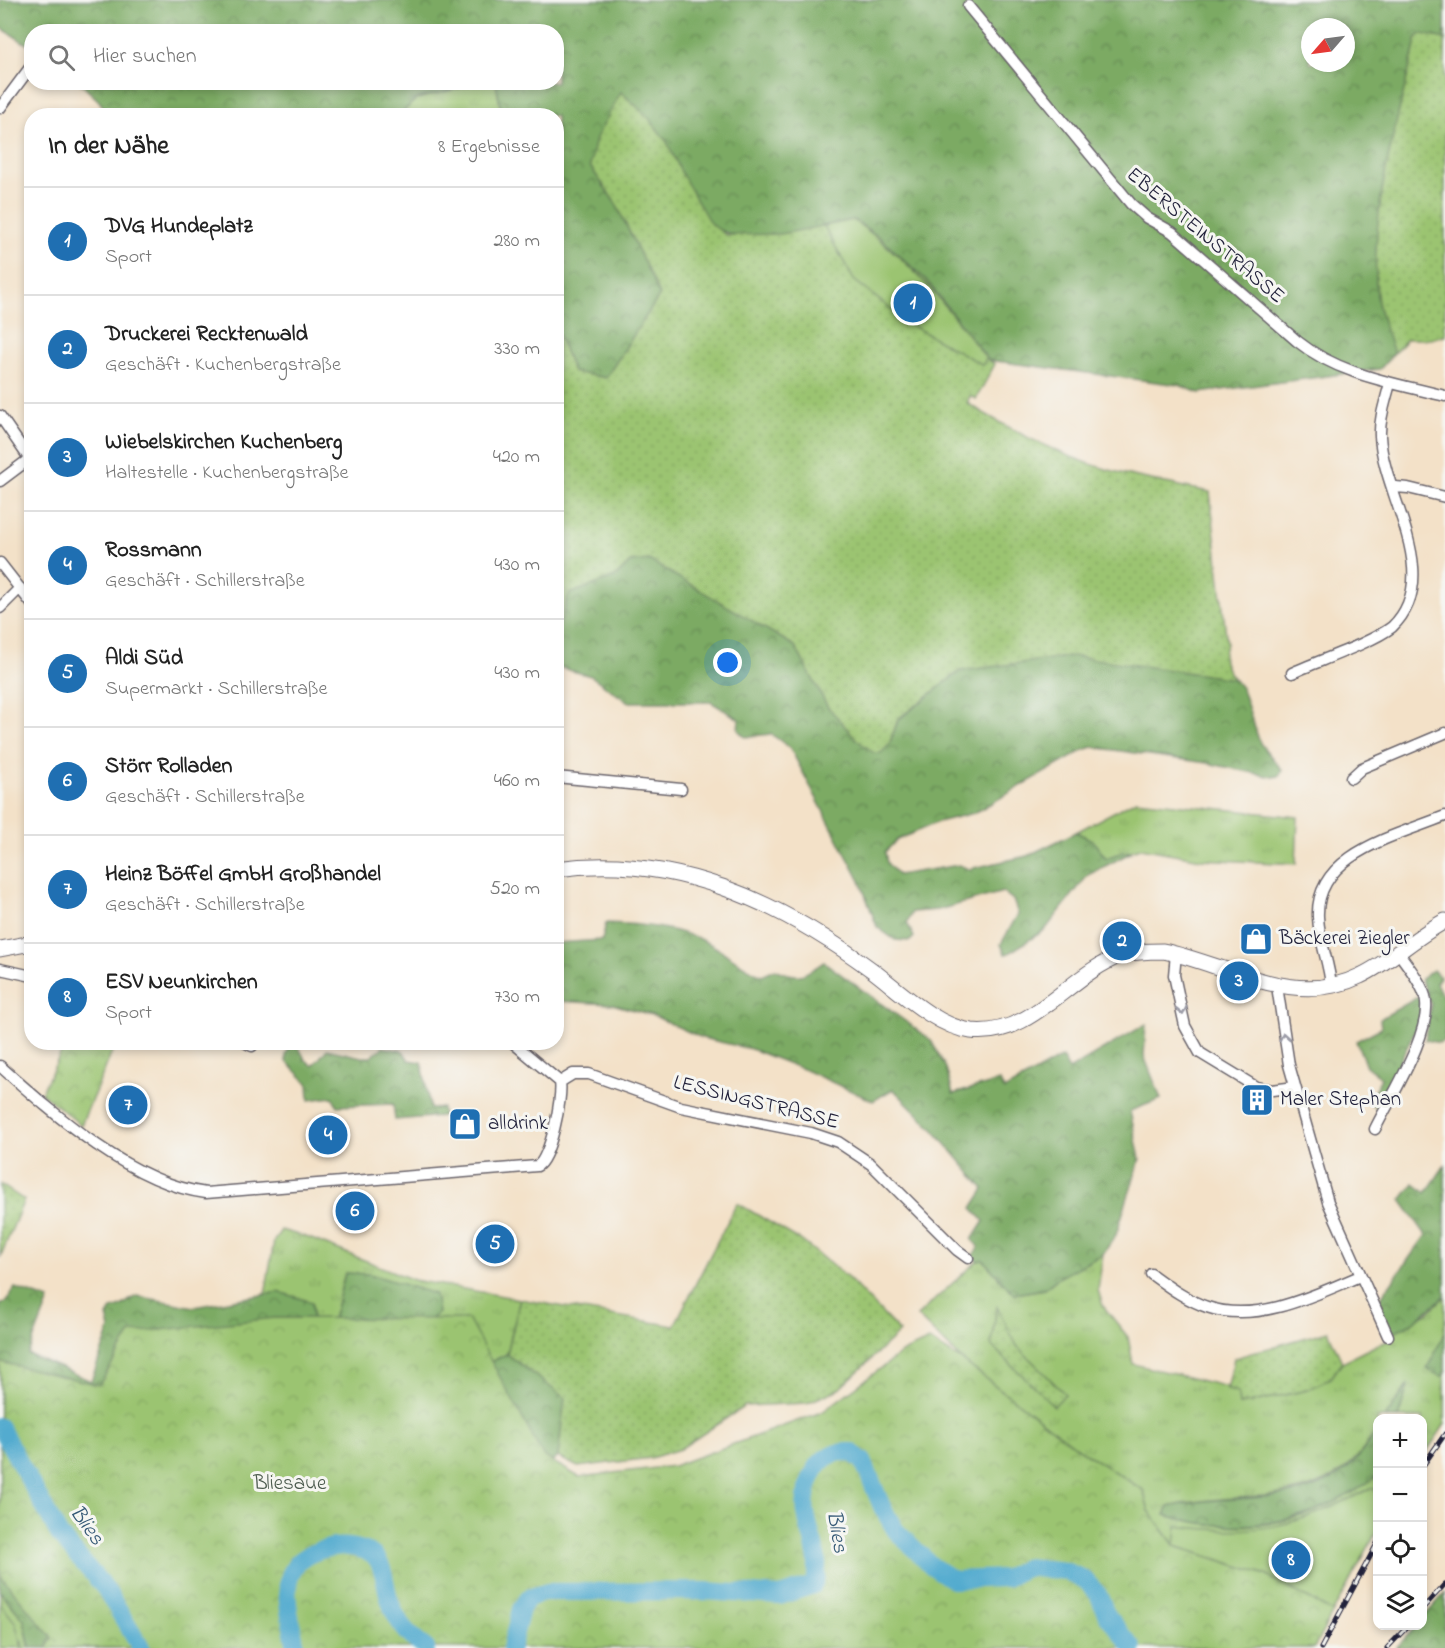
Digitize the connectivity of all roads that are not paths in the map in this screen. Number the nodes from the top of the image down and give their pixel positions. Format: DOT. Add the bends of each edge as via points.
graph roads {
  1 [pos="968,6"];
  2 [pos="24,76"];
  3 [pos="0,108"];
  4 [pos="1390,382"];
  5 [pos="1445,396"];
  6 [pos="0,416"];
  7 [pos="24,450"];
  8 [pos="24,463"];
  9 [pos="0,481"];
  10 [pos="1395,487"];
  11 [pos="1445,497"];
  12 [pos="0,563"];
  13 [pos="20,588"];
  14 [pos="24,593"];
  15 [pos="0,608"];
  16 [pos="1292,673"];
  17 [pos="1445,733"];
  18 [pos="564,778"];
  19 [pos="1351,778"];
  20 [pos="681,789"];
  21 [pos="1445,816"];
  22 [pos="564,869"];
  23 [pos="1445,921"];
  24 [pos="24,944"];
  25 [pos="0,949"];
  26 [pos="1398,952"];
  27 [pos="1176,954"];
  28 [pos="0,969"];
  29 [pos="24,974"];
  30 [pos="1331,985"];
  31 [pos="1277,986"];
  32 [pos="522,1050"];
  33 [pos="0,1066"];
  34 [pos="560,1082"];
  35 [pos="1295,1087"];
  36 [pos="1374,1129"];
  37 [pos="968,1258"];
  38 [pos="1151,1274"];
  39 [pos="1360,1276"];
  40 [pos="1388,1336"];
  1 -- 4 [label="street, EBERSTEINSTRASSE" via="1131,204 1172,232 1313,353 1345,369"];
  2 -- 3 [label="street"];
  4 -- 5 [label="street, EBERSTEINSTRASSE"];
  4 -- 10 [label="street" via="1380,437"];
  6 -- 7 [label="street"];
  8 -- 9 [label="street"];
  10 -- 11 [label="street"];
  10 -- 16 [label="street" via="1418,562 1417,587 1410,607 1389,629"];
  12 -- 13 [label="street"];
  13 -- 14 [label="street"];
  13 -- 15 [label="street"];
  17 -- 19 [label="street" via="1362,768"];
  18 -- 20 [label="street"];
  21 -- 30 [label="street" via="1366,849 1334,870 1321,893 1318,927"];
  22 -- 27 [label="main road" via="625,866 667,870 750,897 800,921 926,1010 969,1031 991,1031 1013,1024 1122,956 1148,951"];
  23 -- 26 [label="main road"];
  24 -- 25 [label="main road"];
  26 -- 30 [label="main road" via="1357,978"];
  26 -- 36 [label="street" via="1424,994 1426,1011 1418,1042"];
  27 -- 31 [label="main road"];
  27 -- 35 [label="street, one-way" via="1174,975 1185,1026 1200,1053 1256,1087"];
  28 -- 29 [label="street"];
  30 -- 31 [label="main road"];
  35 -- 31 [label="street, one-way"];
  32 -- 34 [label="street"];
  33 -- 34 [label="street" via="78,1133 171,1186 206,1193 537,1166 546,1158 562,1094"];
  34 -- 37 [label="street, LESSINGSTRASSE" via="573,1074 589,1074 681,1107 838,1142 871,1164"];
  35 -- 39 [label="street" via="1328,1202"];
  38 -- 39 [label="street" via="1196,1303 1240,1311 1291,1303"];
  39 -- 40 [label="street"];
}
